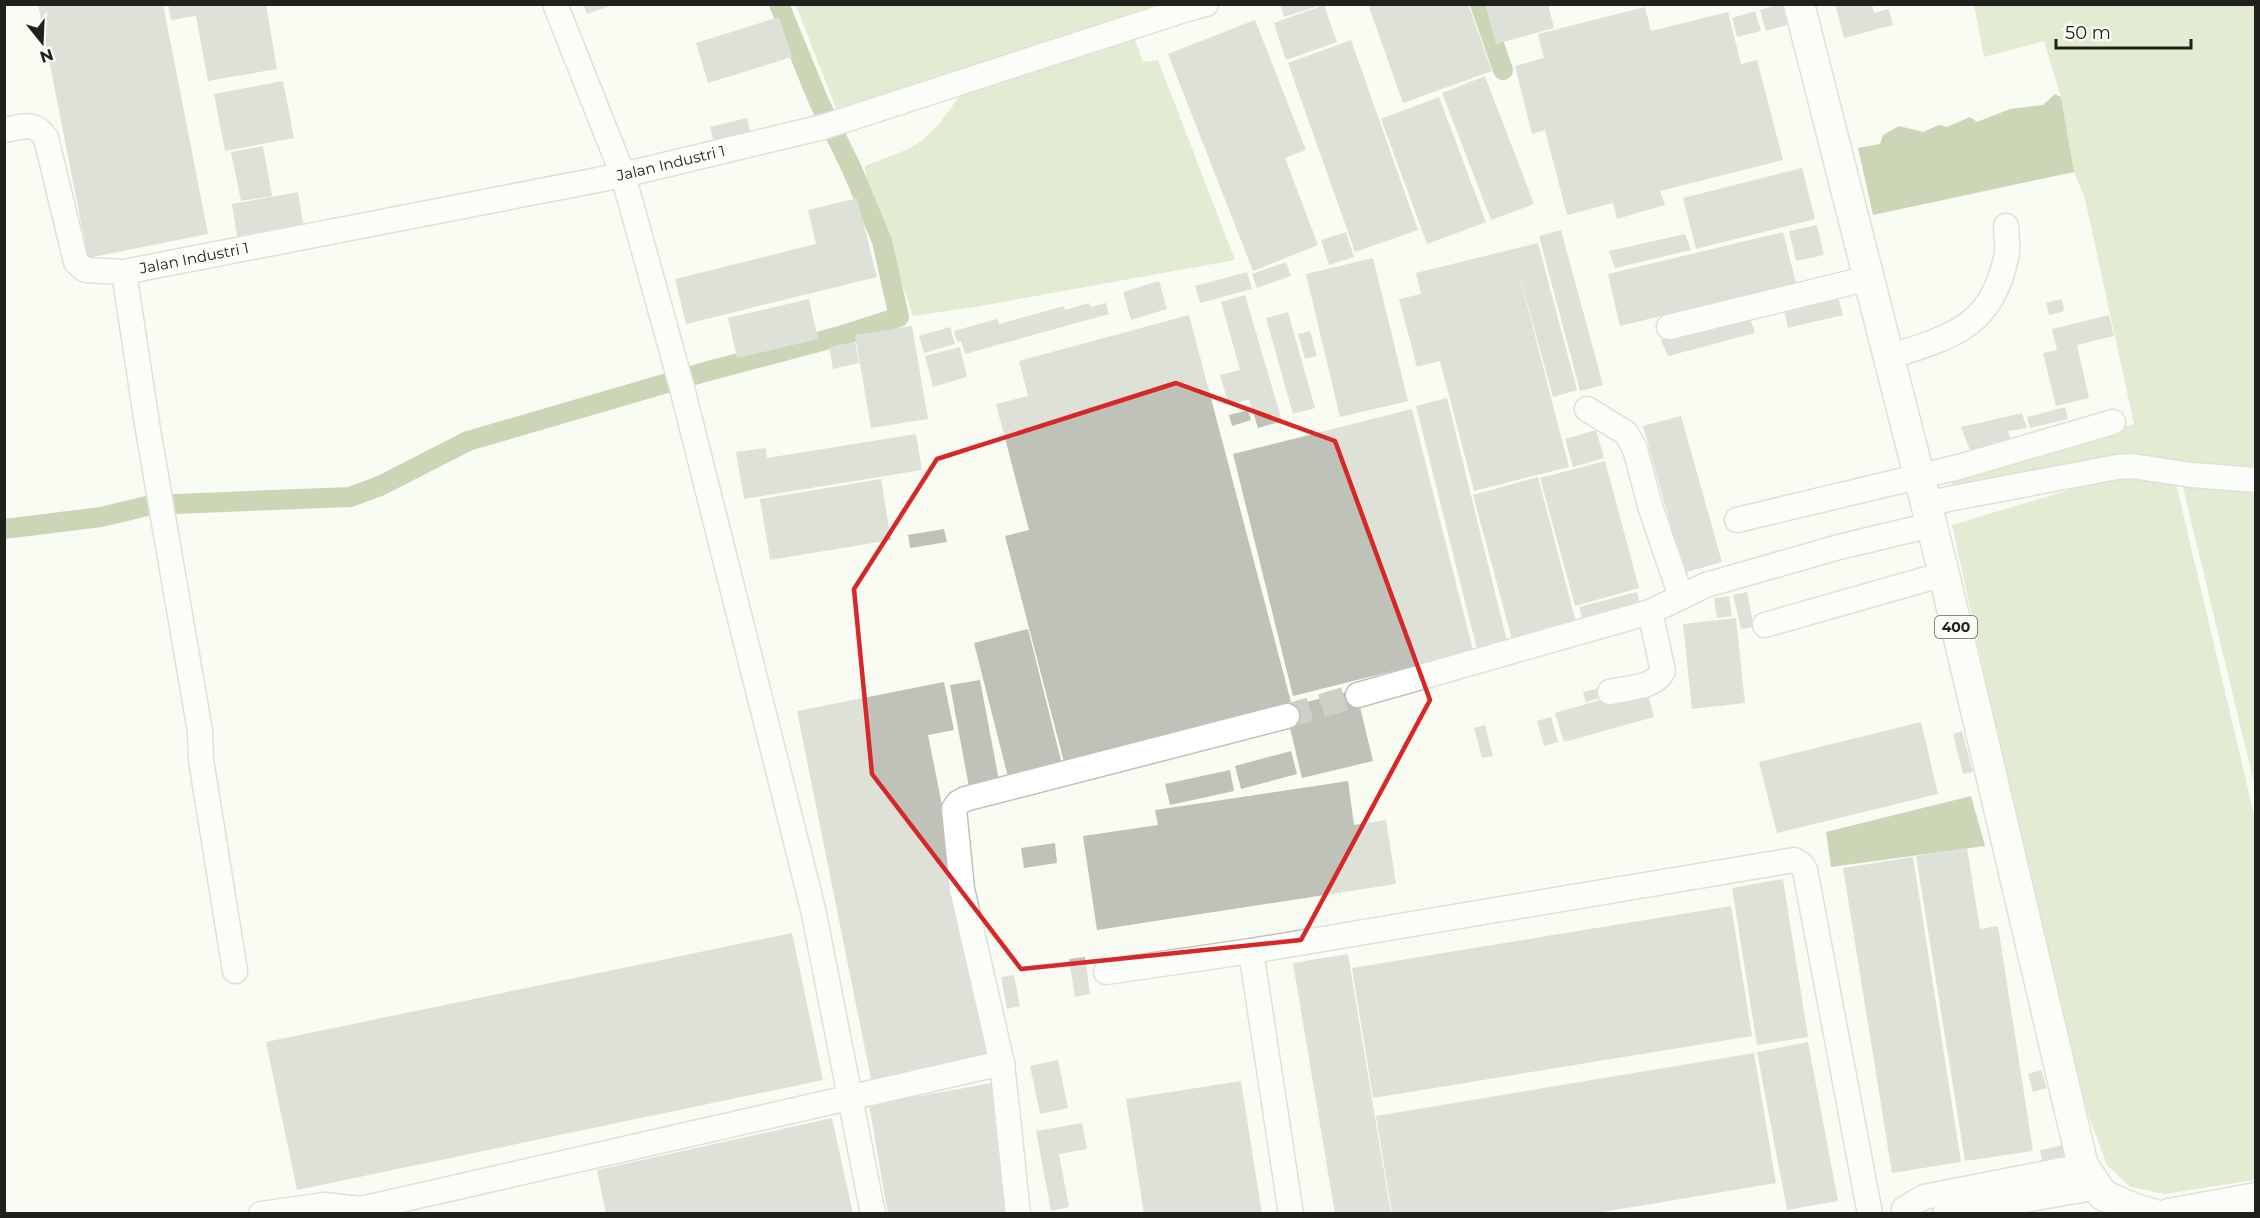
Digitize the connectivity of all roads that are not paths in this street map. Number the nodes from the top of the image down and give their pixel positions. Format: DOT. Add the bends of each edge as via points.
graph roads {
  1 [pos="555,4"];
  2 [pos="1206,4"];
  3 [pos="1799,4"];
  4 [pos="4,130"];
  5 [pos="623,175"];
  6 [pos="2006,225"];
  7 [pos="124,272"];
  8 [pos="1869,278"];
  9 [pos="1669,327"];
  10 [pos="1889,357"];
  11 [pos="1587,409"];
  12 [pos="2113,422"];
  13 [pos="1919,476"];
  14 [pos="2256,480"];
  15 [pos="1929,515"];
  16 [pos="1737,520"];
  17 [pos="1944,574"];
  18 [pos="1682,597"];
  19 [pos="1650,612"];
  20 [pos="1765,625"];
  21 [pos="1610,692"];
  22 [pos="1358,695"];
  23 [pos="1287,716"];
  24 [pos="1251,951"];
  25 [pos="234,971"];
  26 [pos="1106,972"];
  27 [pos="1002,1064"];
  28 [pos="850,1099"];
  29 [pos="2090,1177"];
  30 [pos="2252,1203"];
  31 [pos="361,1211"];
  32 [pos="1911,1211"];
  33 [pos="1868,1213"];
  34 [pos="261,1214"];
  35 [pos="873,1214"];
  36 [pos="1018,1214"];
  37 [pos="1291,1214"];
  38 [pos="1946,1214"];
  39 [pos="2152,1214"];
  40 [pos="2169,1214"];
  1 -- 5 [label="street"];
  2 -- 5 [label="street, Jalan Industri 1" via="829,125"];
  3 -- 8 [label="main road, 400"];
  4 -- 7 [label="street, Jalan Industri 1" via="33,126 46,138 76,262 85,270"];
  5 -- 7 [label="street, Jalan Industri 1"];
  5 -- 28 [label="street" via="680,382 813,909"];
  6 -- 10 [label="street" via="2007,257 1987,308 1962,330"];
  7 -- 25 [label="street" via="200,731 201,760"];
  8 -- 9 [label="street"];
  8 -- 10 [label="main road, 400"];
  10 -- 13 [label="main road, 400"];
  11 -- 18 [label="street" via="1626,433 1635,448 1651,509"];
  12 -- 13 [label="street"];
  13 -- 15 [label="main road, 400"];
  13 -- 16 [label="street"];
  14 -- 15 [label="street" via="2117,467 1948,499"];
  15 -- 17 [label="main road, 400"];
  15 -- 18 [label="street" via="1706,585"];
  17 -- 20 [label="street"];
  17 -- 29 [label="main road, 400"];
  18 -- 19 [label="street"];
  19 -- 21 [label="street" via="1663,671 1660,678"];
  19 -- 22 [label="street"];
  23 -- 27 [label="street" via="958,803 954,809 962,889"];
  24 -- 26 [label="street"];
  24 -- 33 [label="street" via="1794,860 1805,870"];
  24 -- 37 [label="street"];
  27 -- 28 [label="street"];
  27 -- 36 [label="street"];
  28 -- 31 [label="street" via="585,1156"];
  28 -- 35 [label="street"];
  29 -- 32 [label="street" via="1924,1197"];
  29 -- 38 [label="street"];
  29 -- 39 [label="main road" via="2103,1195"];
  30 -- 40 [label="main road"];
  31 -- 34 [label="street" via="324,1205"];
  32 -- 33 [label="street"];
}
